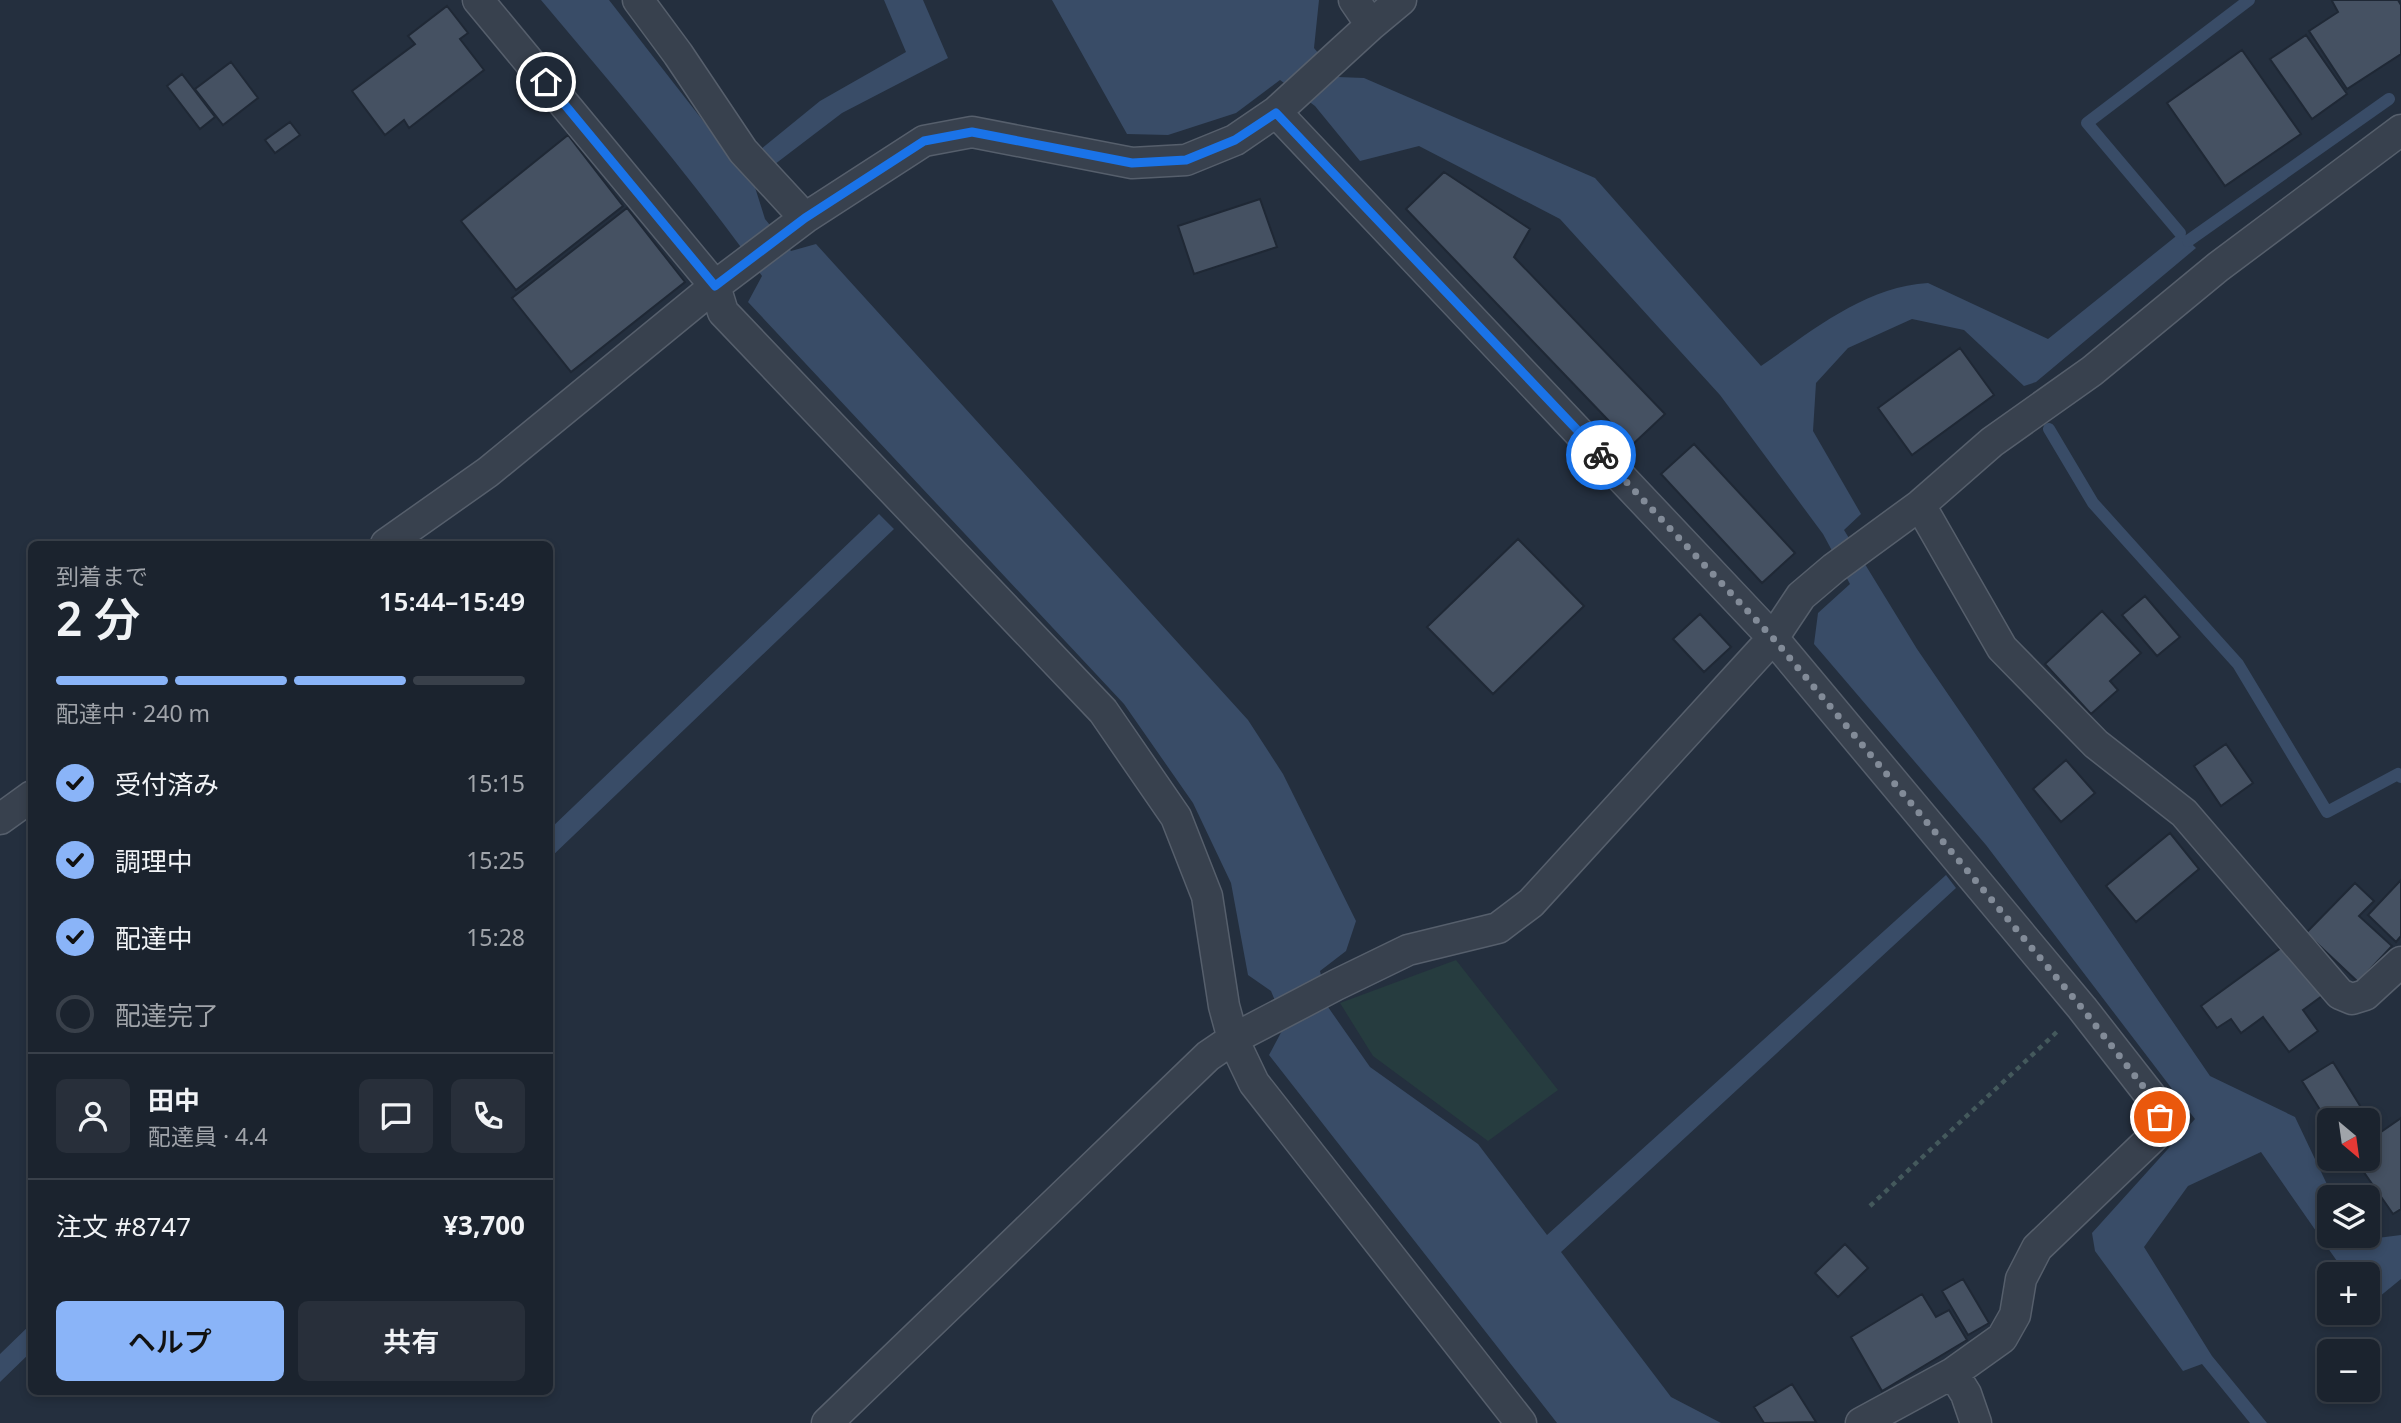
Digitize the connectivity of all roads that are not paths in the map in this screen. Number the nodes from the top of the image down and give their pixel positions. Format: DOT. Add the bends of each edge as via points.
graph roads {
  1 [pos="478,0"];
  2 [pos="638,0"];
  3 [pos="1354,0"];
  4 [pos="1401,0"];
  5 [pos="1371,25"];
  6 [pos="1285,106"];
  7 [pos="2401,131"];
  8 [pos="795,227"];
  9 [pos="715,286"];
  10 [pos="1920,505"];
  11 [pos="390,541"];
  12 [pos="1773,638"];
  13 [pos="28,799"];
  14 [pos="0,819"];
  15 [pos="2401,962"];
  16 [pos="1233,1039"];
  17 [pos="1953,1373"];
  18 [pos="827,1423"];
  19 [pos="1521,1423"];
  20 [pos="1861,1423"];
  21 [pos="1976,1423"];
  1 -- 9 [label="street"];
  2 -- 8 [label="street" via="768,180"];
  3 -- 5 [label="street"];
  4 -- 5 [label="street"];
  5 -- 6 [label="street"];
  6 -- 8 [label="street" via="1235,140 1186,160 1132,163 972,132 924,141"];
  6 -- 12 [label="street"];
  7 -- 10 [label="street" via="2218,267 2092,371 1992,442"];
  8 -- 9 [label="street"];
  9 -- 11 [label="street" via="488,472"];
  9 -- 16 [label="street" via="723,312 1103,711 1176,817 1207,896"];
  10 -- 12 [label="street" via="1801,596"];
  10 -- 15 [label="street" via="2002,648 2096,744 2184,813 2340,994 2352,999 2365,995"];
  12 -- 16 [label="street" via="1531,902 1498,928 1408,950"];
  12 -- 17 [label="street" via="2082,1008 2153,1099 2160,1117 2155,1135 2037,1248 2021,1279 2015,1315 2002,1338"];
  13 -- 14 [label="street"];
  16 -- 18 [label="street" via="1208,1056"];
  16 -- 19 [label="street" via="1254,1083"];
  17 -- 20 [label="street"];
  17 -- 21 [label="street"];
}
